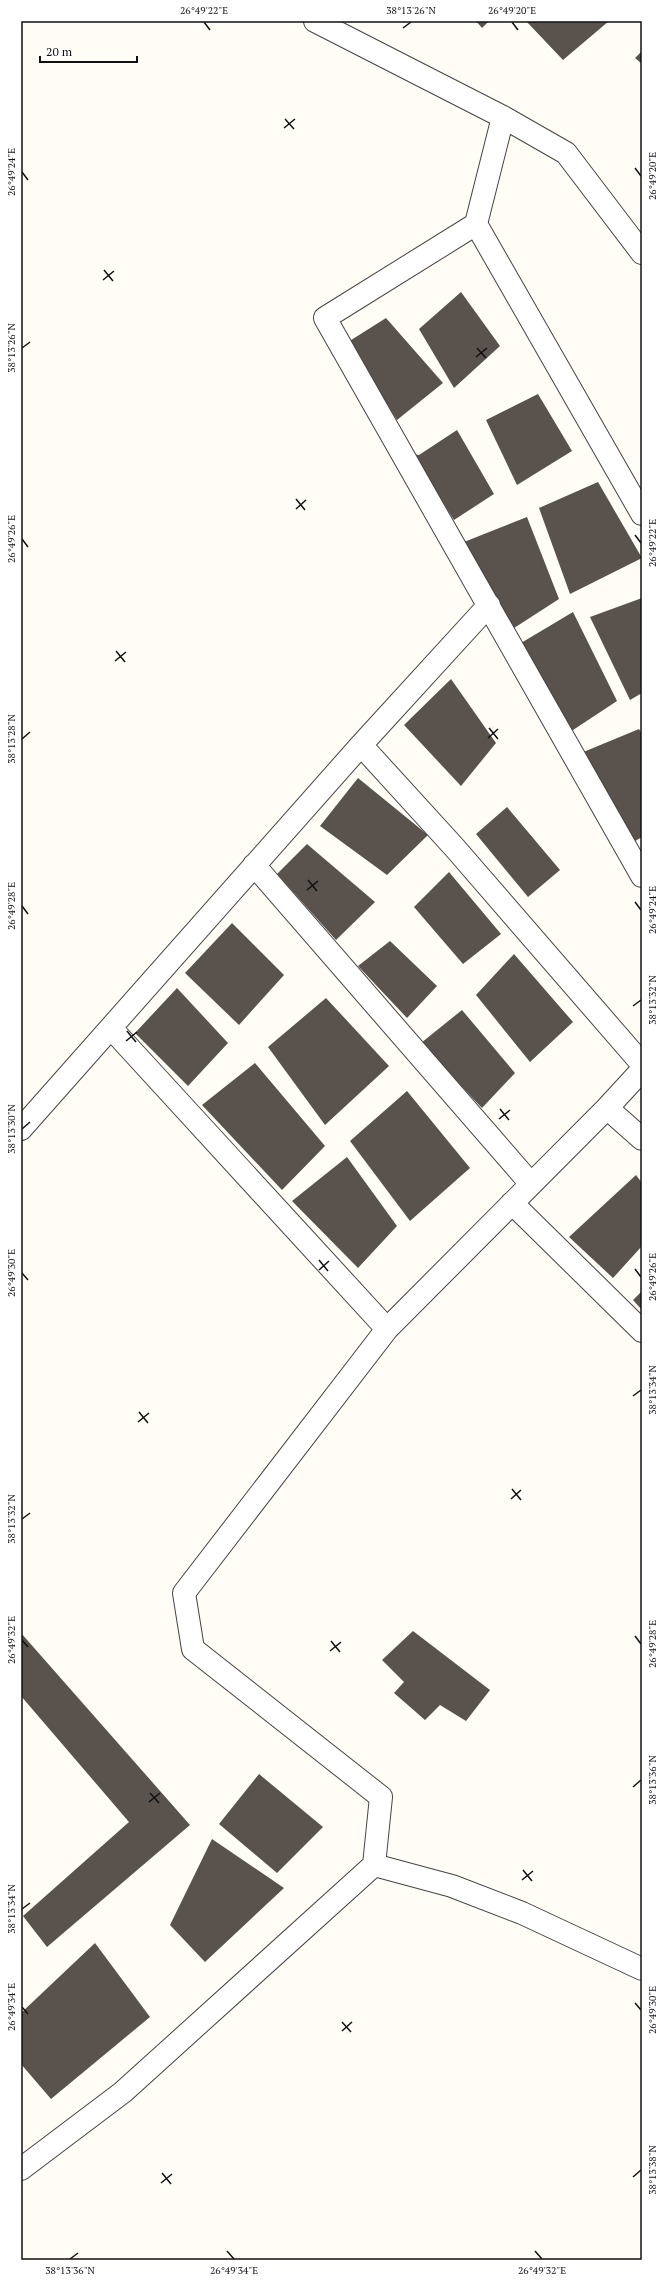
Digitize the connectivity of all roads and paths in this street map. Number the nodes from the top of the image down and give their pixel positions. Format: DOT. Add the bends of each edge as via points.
graph roads {
  1 [pos="315,21"];
  2 [pos="503,117"];
  3 [pos="476,224"];
  4 [pos="642,253"];
  5 [pos="642,514"];
  6 [pos="489,605"];
  7 [pos="361,745"];
  8 [pos="254,865"];
  9 [pos="642,876"];
  10 [pos="111,1028"];
  11 [pos="642,1064"];
  12 [pos="642,1070"];
  13 [pos="607,1108"];
  14 [pos="21,1129"];
  15 [pos="642,1139"];
  16 [pos="531,1184"];
  17 [pos="512,1203"];
  18 [pos="387,1328"];
  19 [pos="642,1331"];
  20 [pos="374,1865"];
  21 [pos="642,1969"];
  22 [pos="21,2169"];
  1 -- 2 [label="street"];
  2 -- 3 [label="street"];
  2 -- 4 [label="street" via="566,153"];
  3 -- 5 [label="street"];
  3 -- 6 [label="street" via="325,318"];
  6 -- 7 [label="street"];
  6 -- 9 [label="street"];
  7 -- 8 [label="street"];
  7 -- 11 [label="street" via="454,847"];
  8 -- 10 [label="street"];
  8 -- 16 [label="street"];
  10 -- 14 [label="street"];
  10 -- 18 [label="street"];
  12 -- 13 [label="street"];
  13 -- 15 [label="street"];
  13 -- 16 [label="street"];
  16 -- 17 [label="street"];
  17 -- 18 [label="street"];
  17 -- 19 [label="street"];
  18 -- 20 [label="street" via="184,1593 193,1649 381,1797"];
  20 -- 21 [label="street" via="452,1886 522,1913"];
  20 -- 22 [label="street" via="123,2092"];
}
